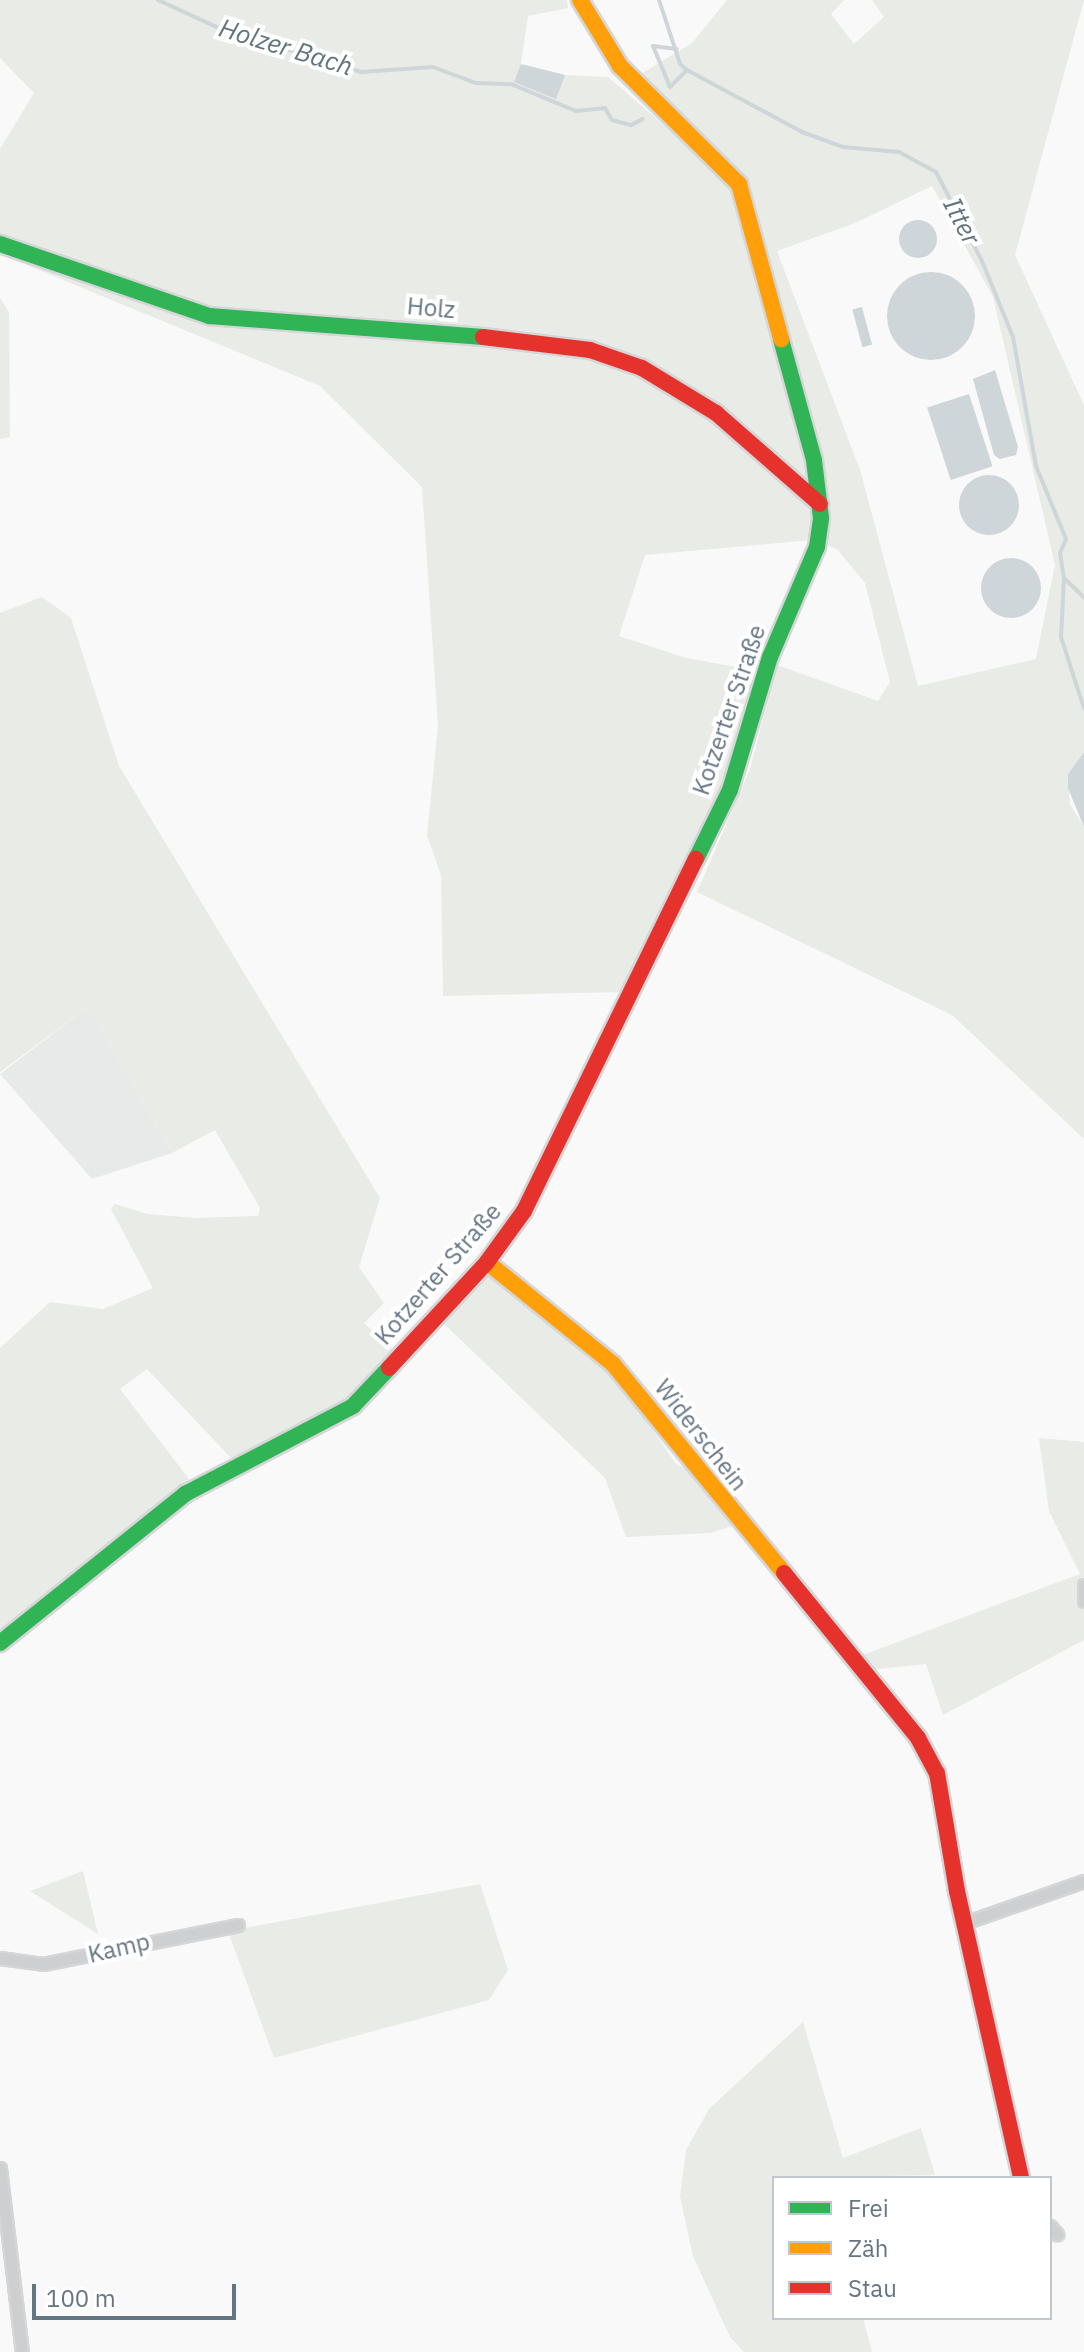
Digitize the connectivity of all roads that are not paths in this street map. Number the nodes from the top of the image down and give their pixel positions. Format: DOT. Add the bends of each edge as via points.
graph roads {
  1 [pos="580,0"];
  2 [pos="0,244"];
  3 [pos="820,504"];
  4 [pos="487,1262"];
  5 [pos="1084,1585"];
  6 [pos="1084,1601"];
  7 [pos="0,1643"];
  8 [pos="1084,1881"];
  9 [pos="964,1923"];
  10 [pos="238,1925"];
  11 [pos="0,1958"];
  12 [pos="0,2168"];
  13 [pos="1021,2176"];
  14 [pos="6,2245"];
  15 [pos="22,2352"];
  1 -- 3 [label="street, Kotzerter Straße" via="620,66 739,184 788,350"];
  2 -- 3 [label="street, Holz" via="209,316 436,331 590,350 642,368 716,413"];
  3 -- 4 [label="street, Kotzerter Straße" via="820,540 770,657 730,790 524,1211"];
  4 -- 7 [label="street, Kotzerter Straße" via="353,1406 185,1494"];
  4 -- 9 [label="street, Widerschein" via="613,1364 918,1738 937,1773"];
  5 -- 6 [label="street"];
  8 -- 9 [label="street"];
  9 -- 13 [label="street, Widerschein"];
  10 -- 11 [label="street, Kamp" via="43,1964"];
  12 -- 14 [label="street"];
  14 -- 15 [label="street"];
}
